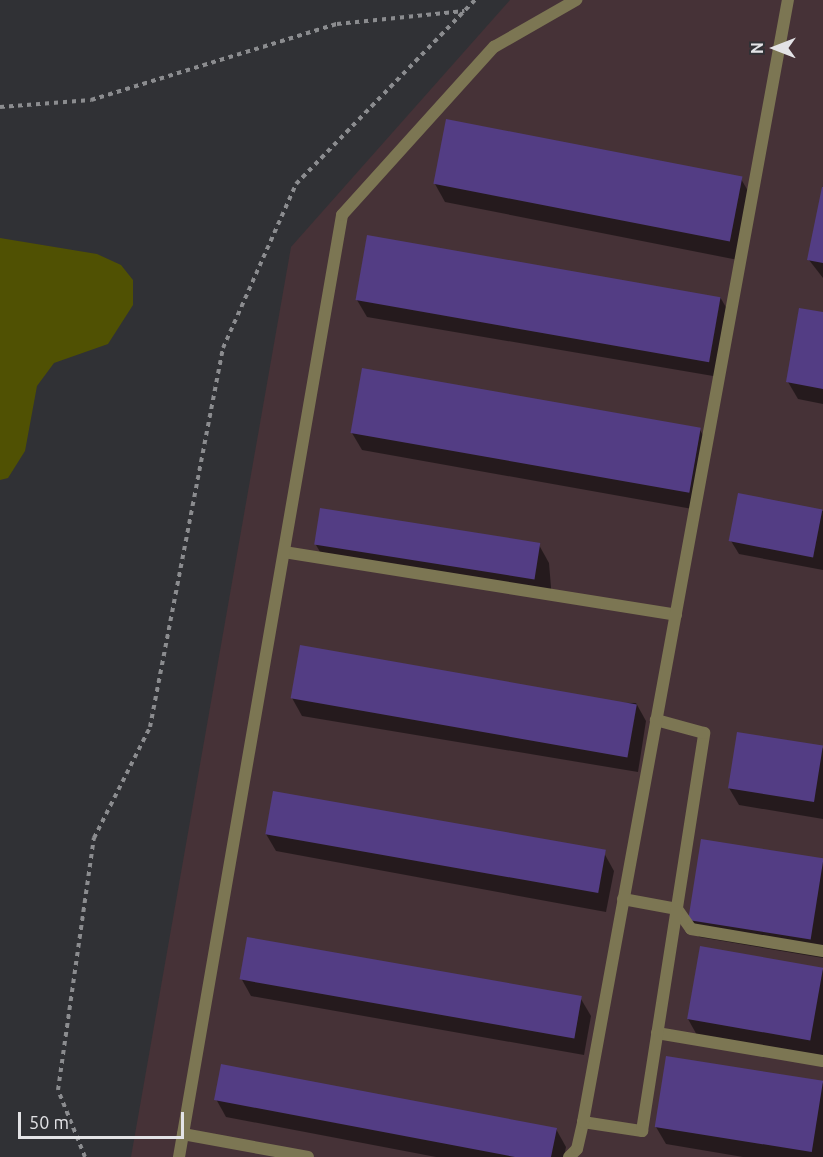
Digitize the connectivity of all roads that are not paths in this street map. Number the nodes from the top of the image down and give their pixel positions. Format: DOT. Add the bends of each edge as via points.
graph roads {
  1 [pos="576,0"];
  2 [pos="788,0"];
  3 [pos="284,552"];
  4 [pos="675,615"];
  5 [pos="656,720"];
  6 [pos="623,899"];
  7 [pos="677,909"];
  8 [pos="823,951"];
  9 [pos="657,1033"];
  10 [pos="823,1061"];
  11 [pos="583,1122"];
  12 [pos="183,1134"];
  13 [pos="179,1157"];
  14 [pos="308,1157"];
  15 [pos="569,1157"];
  1 -- 3 [label="lane" via="494,47 342,215"];
  2 -- 4 [label="lane"];
  3 -- 4 [label="lane"];
  3 -- 12 [label="lane"];
  4 -- 5 [label="lane"];
  5 -- 6 [label="lane"];
  5 -- 7 [label="lane" via="704,733"];
  6 -- 7 [label="lane"];
  6 -- 11 [label="lane"];
  7 -- 8 [label="lane" via="691,929"];
  7 -- 9 [label="lane"];
  9 -- 10 [label="lane"];
  9 -- 11 [label="lane" via="642,1131"];
  11 -- 15 [label="lane" via="577,1149"];
  12 -- 13 [label="lane"];
  12 -- 14 [label="lane"];
}
